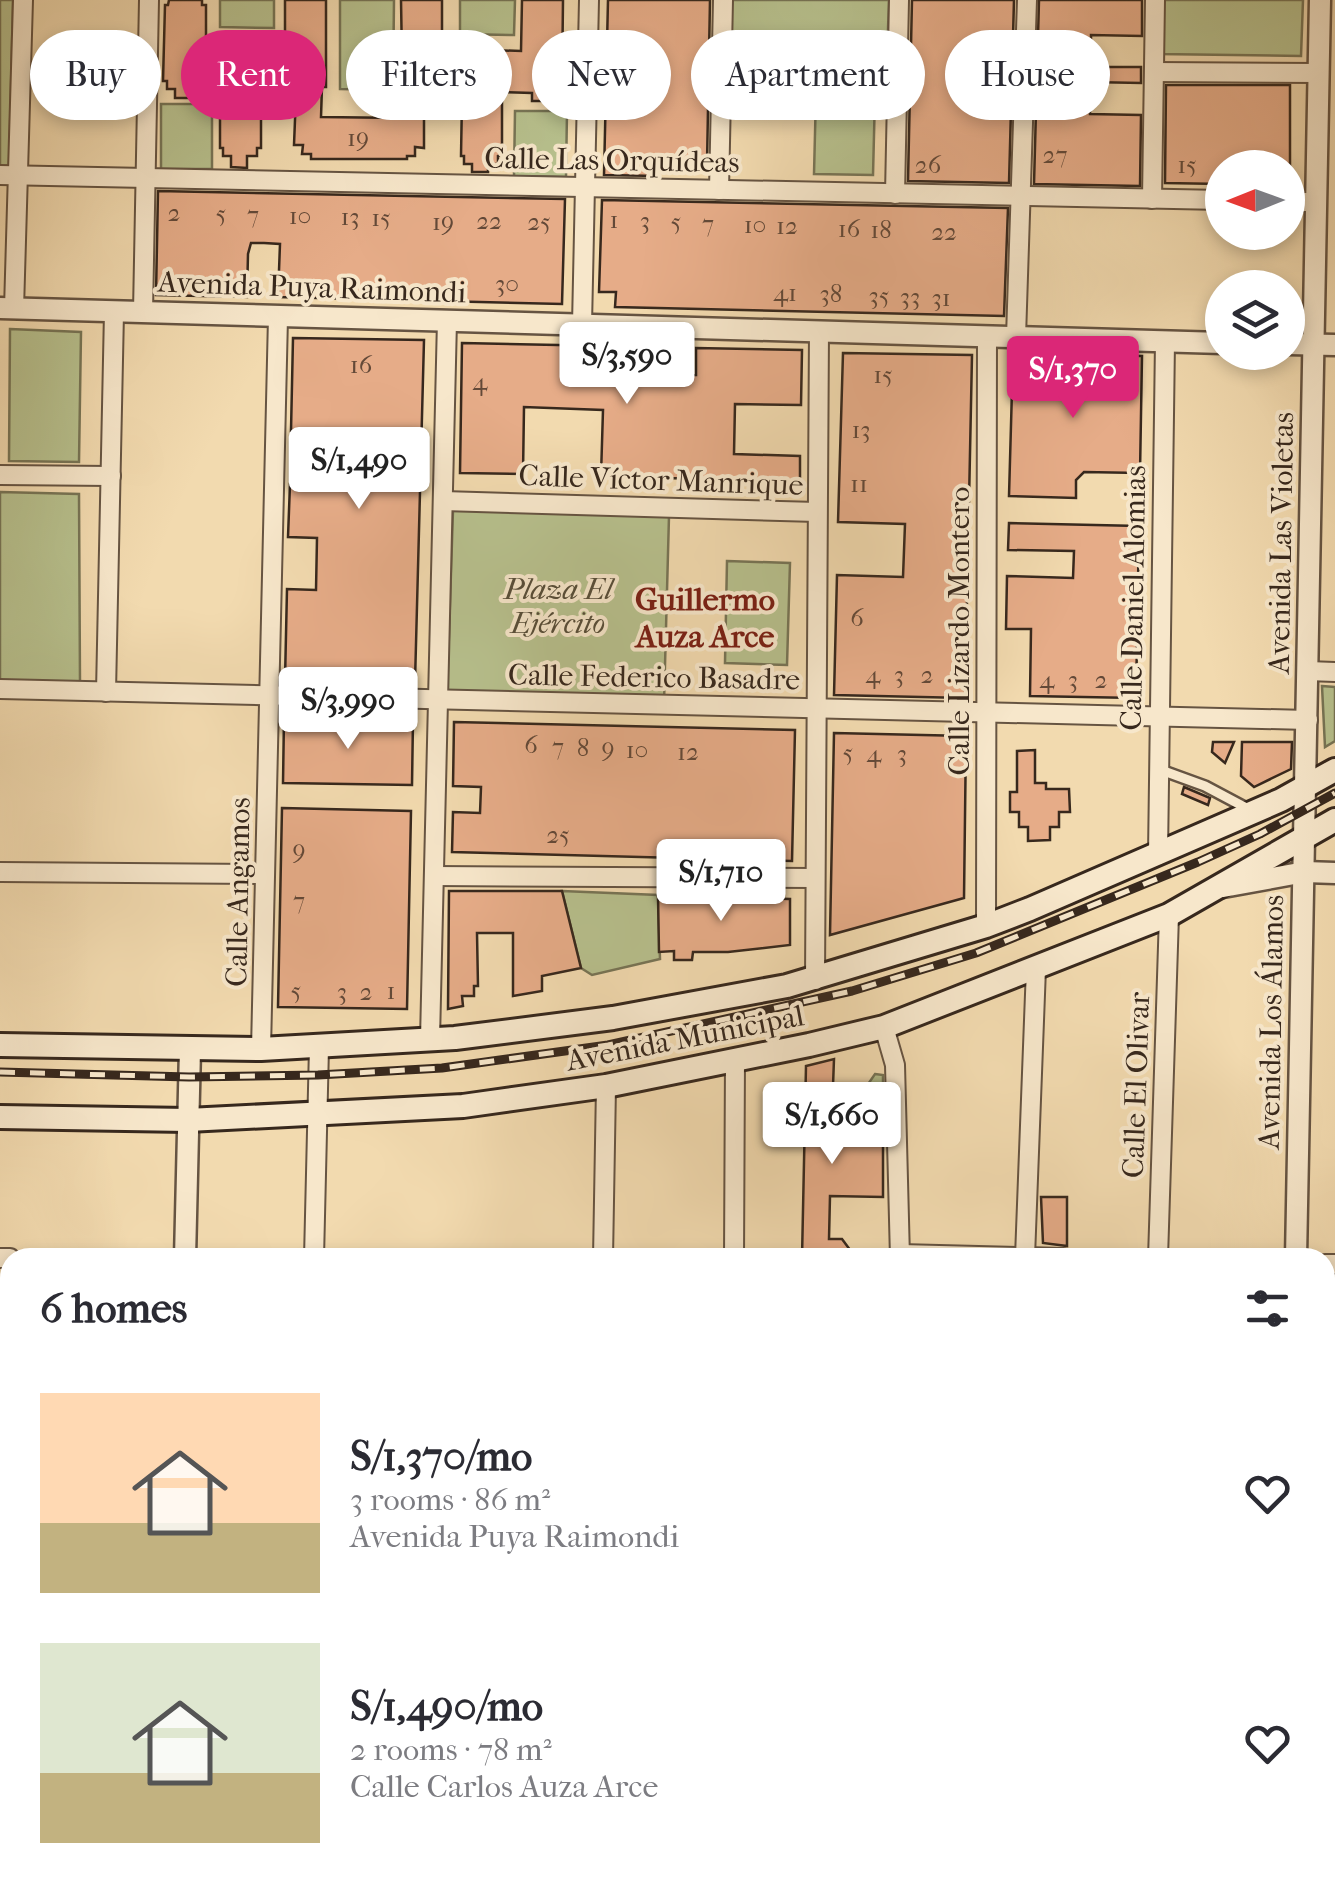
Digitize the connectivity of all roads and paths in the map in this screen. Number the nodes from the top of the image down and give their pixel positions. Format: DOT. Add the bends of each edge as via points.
graph roads {
  1 [pos="22,0"];
  2 [pos="149,0"];
  3 [pos="589,0"];
  4 [pos="723,0"];
  5 [pos="899,0"];
  6 [pos="1028,0"];
  7 [pos="1155,0"];
  8 [pos="1320,0"];
  9 [pos="1154,72"];
  10 [pos="1318,73"];
  11 [pos="9,175"];
  12 [pos="146,178"];
  13 [pos="585,187"];
  14 [pos="719,190"];
  15 [pos="894,194"];
  16 [pos="1020,196"];
  17 [pos="1152,199"];
  18 [pos="1205,200"];
  19 [pos="1305,202"];
  20 [pos="1316,202"];
  21 [pos="7,308"];
  22 [pos="114,312"];
  23 [pos="143,312"];
  24 [pos="278,317"];
  25 [pos="446,320"];
  26 [pos="582,325"];
  27 [pos="819,332"];
  28 [pos="987,336"];
  29 [pos="1016,337"];
  30 [pos="1165,341"];
  31 [pos="1205,342"];
  32 [pos="1324,345"];
  33 [pos="0,475"];
  34 [pos="111,476"];
  35 [pos="443,500"];
  36 [pos="818,512"];
  37 [pos="1308,671"];
  38 [pos="1335,672"];
  39 [pos="0,690"];
  40 [pos="106,692"];
  41 [pos="270,696"];
  42 [pos="438,700"];
  43 [pos="816,708"];
  44 [pos="986,712"];
  45 [pos="1159,716"];
  46 [pos="1308,720"];
  47 [pos="1158,769"];
  48 [pos="1335,770"];
  49 [pos="1306,787"];
  50 [pos="1253,812"];
  51 [pos="1335,820"];
  52 [pos="1305,838"];
  53 [pos="1158,855"];
  54 [pos="1325,870"];
  55 [pos="0,872"];
  56 [pos="265,874"];
  57 [pos="434,876"];
  58 [pos="816,878"];
  59 [pos="1219,887"];
  60 [pos="1169,915"];
  61 [pos="986,926"];
  62 [pos="1036,968"];
  63 [pos="815,980"];
  64 [pos="884,1027"];
  65 [pos="430,1040"];
  66 [pos="0,1046"];
  67 [pos="319,1047"];
  68 [pos="262,1048"];
  69 [pos="190,1049"];
  70 [pos="735,1060"];
  71 [pos="606,1086"];
  72 [pos="0,1116"];
  73 [pos="318,1116"];
  74 [pos="188,1120"];
  75 [pos="185,1248"];
  76 [pos="314,1248"];
  77 [pos="603,1248"];
  78 [pos="734,1248"];
  79 [pos="900,1248"];
  80 [pos="1025,1248"];
  81 [pos="1158,1248"];
  82 [pos="1297,1248"];
  1 -- 11 [label="street"];
  2 -- 12 [label="street"];
  3 -- 13 [label="street"];
  4 -- 14 [label="street"];
  5 -- 15 [label="street"];
  6 -- 16 [label="street"];
  7 -- 9 [label="street"];
  8 -- 10 [label="street, Avenida Las Violetas"];
  9 -- 10 [label="street"];
  9 -- 17 [label="street"];
  10 -- 20 [label="street, Avenida Las Violetas"];
  11 -- 12 [label="street, Calle Las Orquídeas"];
  11 -- 21 [label="street"];
  12 -- 13 [label="street, Calle Las Orquídeas"];
  12 -- 23 [label="street"];
  13 -- 14 [label="street, Calle Las Orquídeas"];
  13 -- 26 [label="street"];
  14 -- 15 [label="street, Calle Las Orquídeas"];
  15 -- 16 [label="street, Calle Las Orquídeas"];
  16 -- 17 [label="street, Calle Las Orquídeas"];
  16 -- 29 [label="street"];
  17 -- 18 [label="street, Calle Las Orquídeas"];
  19 -- 20 [label="street"];
  20 -- 32 [label="street, Avenida Las Violetas"];
  21 -- 22 [label="street, Avenida Puya Raimondi"];
  22 -- 23 [label="street, Avenida Puya Raimondi"];
  22 -- 34 [label="street"];
  23 -- 24 [label="street, Avenida Puya Raimondi"];
  24 -- 25 [label="street, Avenida Puya Raimondi"];
  24 -- 41 [label="street, Calle Angamos"];
  25 -- 26 [label="street, Avenida Puya Raimondi"];
  25 -- 35 [label="street"];
  26 -- 27 [label="street, Avenida Puya Raimondi"];
  27 -- 28 [label="street, Avenida Puya Raimondi"];
  27 -- 36 [label="street"];
  28 -- 29 [label="street, Avenida Puya Raimondi"];
  28 -- 44 [label="street, Calle Lizardo Montero"];
  29 -- 30 [label="street, Avenida Puya Raimondi"];
  30 -- 31 [label="street, Avenida Puya Raimondi"];
  30 -- 45 [label="street, Calle Daniel Alomias"];
  32 -- 37 [label="street, Avenida Las Violetas"];
  33 -- 34 [label="street"];
  34 -- 40 [label="street"];
  35 -- 36 [label="street, Calle Víctor Manrique"];
  35 -- 42 [label="street"];
  36 -- 43 [label="street"];
  37 -- 38 [label="street"];
  37 -- 46 [label="street, Avenida Las Violetas"];
  39 -- 40 [label="street, Calle Federico Basadre"];
  40 -- 41 [label="street, Calle Federico Basadre"];
  41 -- 42 [label="street, Calle Federico Basadre"];
  41 -- 56 [label="street, Calle Angamos"];
  42 -- 43 [label="street, Calle Federico Basadre"];
  42 -- 57 [label="street"];
  43 -- 44 [label="street, Calle Federico Basadre"];
  43 -- 58 [label="street"];
  44 -- 45 [label="street, Calle Federico Basadre"];
  44 -- 61 [label="street, Calle Lizardo Montero"];
  45 -- 46 [label="street, Calle Federico Basadre"];
  45 -- 47 [label="street, Calle Daniel Alomias"];
  46 -- 49 [label="street, Avenida Las Violetas"];
  47 -- 50 [label="lane"];
  47 -- 53 [label="street, Calle Daniel Alomias"];
  48 -- 49 [label="main road, Avenida Municipal"];
  49 -- 50 [label="main road, Avenida Municipal"];
  49 -- 52 [label="street, Avenida Los Álamos"];
  50 -- 53 [label="main road, Avenida Municipal"];
  51 -- 52 [label="main road, Avenida Municipal"];
  52 -- 54 [label="street, Avenida Los Álamos"];
  52 -- 59 [label="main road, Avenida Municipal"];
  53 -- 61 [label="main road, Avenida Municipal"];
  54 -- 59 [label="street"];
  54 -- 82 [label="street, Avenida Los Álamos"];
  55 -- 56 [label="street"];
  56 -- 68 [label="street, Calle Angamos"];
  57 -- 58 [label="street"];
  57 -- 65 [label="street"];
  58 -- 63 [label="street"];
  59 -- 60 [label="main road, Avenida Municipal"];
  60 -- 62 [label="main road, Avenida Municipal"];
  60 -- 81 [label="street, Calle El Olivar"];
  61 -- 63 [label="main road, Avenida Municipal"];
  62 -- 64 [label="main road, Avenida Municipal"];
  62 -- 80 [label="street"];
  63 -- 65 [label="main road, Avenida Municipal" via="612,1018"];
  64 -- 70 [label="main road, Avenida Municipal"];
  64 -- 79 [label="street" via="895,1065"];
  65 -- 67 [label="main road, Avenida Municipal"];
  66 -- 69 [label="main road, Avenida Municipal"];
  67 -- 68 [label="main road, Avenida Municipal"];
  67 -- 73 [label="street"];
  68 -- 69 [label="main road, Avenida Municipal"];
  69 -- 74 [label="street"];
  70 -- 71 [label="main road, Avenida Municipal"];
  70 -- 78 [label="street"];
  71 -- 73 [label="main road, Avenida Municipal" via="464,1106"];
  71 -- 77 [label="street"];
  72 -- 74 [label="main road, Avenida Municipal"];
  73 -- 74 [label="main road, Avenida Municipal"];
  73 -- 76 [label="street"];
  74 -- 75 [label="street"];
}
